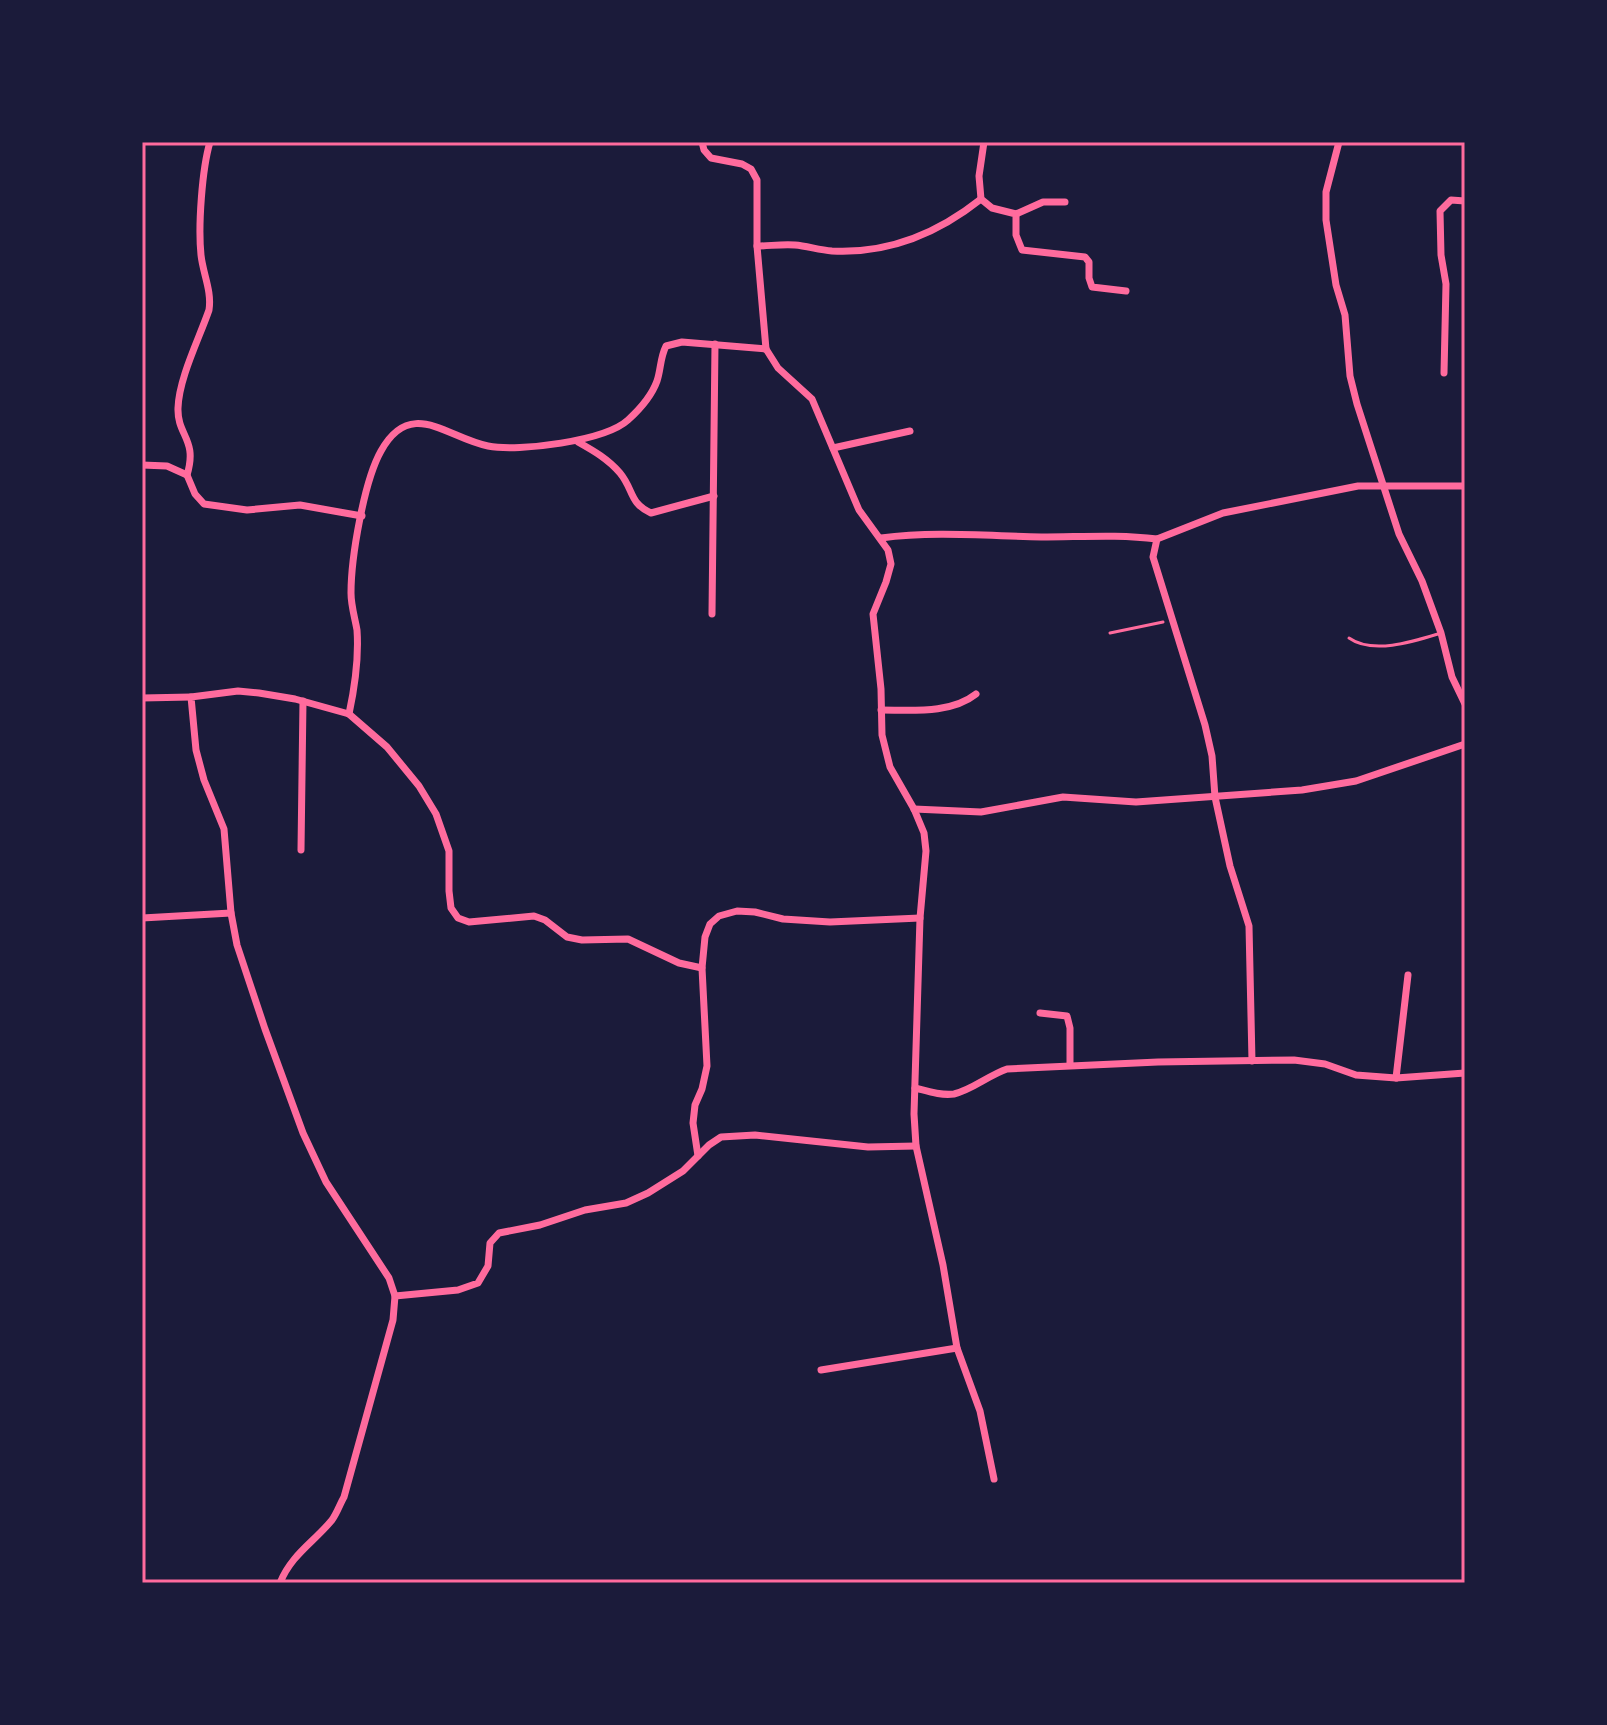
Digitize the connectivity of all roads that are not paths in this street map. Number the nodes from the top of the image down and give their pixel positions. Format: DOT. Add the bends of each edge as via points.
graph roads {
  1 [pos="210,142"];
  2 [pos="702,142"];
  3 [pos="984,142"];
  4 [pos="1339,142"];
  5 [pos="981,199"];
  6 [pos="1465,201"];
  7 [pos="1065,202"];
  8 [pos="1016,214"];
  9 [pos="757,246"];
  10 [pos="1126,291"];
  11 [pos="715,344"];
  12 [pos="766,349"];
  13 [pos="1444,373"];
  14 [pos="910,431"];
  15 [pos="578,442"];
  16 [pos="833,448"];
  17 [pos="142,465"];
  18 [pos="187,475"];
  19 [pos="1465,486"];
  20 [pos="1385,487"];
  21 [pos="714,496"];
  22 [pos="362,516"];
  23 [pos="881,538"];
  24 [pos="1157,539"];
  25 [pos="712,614"];
  26 [pos="1441,633"];
  27 [pos="1349,638"];
  28 [pos="976,694"];
  29 [pos="191,697"];
  30 [pos="142,698"];
  31 [pos="303,701"];
  32 [pos="1465,704"];
  33 [pos="881,710"];
  34 [pos="349,714"];
  35 [pos="1465,744"];
  36 [pos="1215,797"];
  37 [pos="914,809"];
  38 [pos="301,850"];
  39 [pos="231,913"];
  40 [pos="142,918"];
  41 [pos="920,918"];
  42 [pos="702,968"];
  43 [pos="1408,975"];
  44 [pos="1040,1013"];
  45 [pos="1252,1061"];
  46 [pos="1070,1065"];
  47 [pos="1465,1073"];
  48 [pos="1396,1078"];
  49 [pos="915,1088"];
  50 [pos="916,1146"];
  51 [pos="698,1156"];
  52 [pos="395,1296"];
  53 [pos="957,1348"];
  54 [pos="821,1370"];
  55 [pos="994,1479"];
  56 [pos="280,1583"];
  1 -- 18 [label="street" via="200,252 211,297 178,408 191,449"];
  2 -- 9 [label="street" via="711,158 742,164 757,180"];
  3 -- 5 [label="street"];
  4 -- 20 [label="street" via="1326,192 1326,220 1345,315 1350,376"];
  5 -- 8 [label="street"];
  5 -- 9 [label="street" via="933,232 872,250"];
  6 -- 13 [label="street" via="1451,200 1440,211 1446,284"];
  7 -- 8 [label="street" via="1043,202"];
  8 -- 10 [label="street" via="1022,250 1085,257 1092,287"];
  9 -- 12 [label="street"];
  11 -- 12 [label="street"];
  11 -- 15 [label="street" via="666,346 651,393 630,419 615,431"];
  11 -- 21 [label="street"];
  12 -- 16 [label="street" via="778,368 812,399"];
  14 -- 16 [label="street"];
  15 -- 21 [label="street" via="602,455 622,475 639,507 651,513"];
  15 -- 22 [label="street" via="489,447 431,423 414,423 392,436 381,451"];
  16 -- 23 [label="street" via="859,510"];
  17 -- 18 [label="street" via="167,466"];
  18 -- 22 [label="street" via="204,504 247,510 300,505"];
  19 -- 20 [label="street"];
  20 -- 24 [label="street" via="1358,486 1223,513"];
  20 -- 26 [label="street"];
  21 -- 25 [label="street"];
  22 -- 34 [label="street" via="351,582 358,652"];
  23 -- 24 [label="street" via="1121,534"];
  23 -- 33 [label="street" via="891,564 873,614"];
  24 -- 36 [label="street" via="1153,557 1205,725"];
  26 -- 27 [label="lane" via="1382,645"];
  26 -- 32 [label="street"];
  28 -- 33 [label="street" via="947,706"];
  29 -- 30 [label="street"];
  29 -- 31 [label="street" via="238,691"];
  29 -- 39 [label="street" via="196,750 224,829"];
  31 -- 34 [label="street"];
  31 -- 38 [label="street"];
  33 -- 37 [label="street" via="890,767"];
  34 -- 42 [label="street" via="387,747 436,814 449,851 451,908 458,918 469,922 534,916 567,937 628,939"];
  35 -- 36 [label="street" via="1356,781"];
  36 -- 37 [label="street" via="1136,802 1078,796 981,812"];
  36 -- 45 [label="street" via="1249,926"];
  37 -- 41 [label="street" via="926,851"];
  39 -- 40 [label="street"];
  39 -- 52 [label="street" via="245,970 303,1133 326,1182 389,1278"];
  41 -- 42 [label="street" via="830,922 737,911 710,924"];
  41 -- 49 [label="street"];
  42 -- 51 [label="street" via="707,1066 693,1123"];
  43 -- 48 [label="street"];
  44 -- 46 [label="street" via="1067,1016"];
  45 -- 46 [label="street"];
  45 -- 48 [label="street" via="1294,1060"];
  46 -- 49 [label="street" via="1007,1069 955,1093"];
  47 -- 48 [label="street"];
  49 -- 50 [label="street"];
  50 -- 51 [label="street" via="868,1147 732,1134"];
  50 -- 53 [label="street"];
  51 -- 52 [label="street" via="664,1185 626,1203 499,1233 490,1243 488,1266 478,1283"];
  52 -- 56 [label="street" via="344,1497 332,1519 301,1548"];
  53 -- 54 [label="street"];
  53 -- 55 [label="street" via="980,1411"];
}
